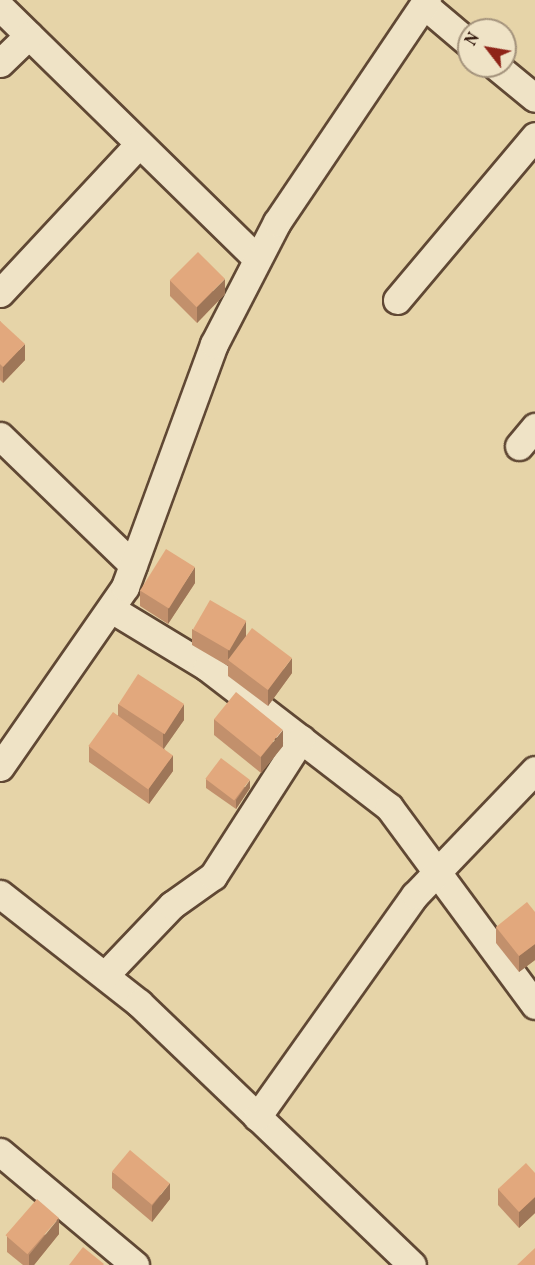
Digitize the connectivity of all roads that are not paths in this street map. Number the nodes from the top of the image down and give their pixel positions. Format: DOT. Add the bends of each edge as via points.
graph roads {
  1 [pos="425,3"];
  2 [pos="0,7"];
  3 [pos="457,32"];
  4 [pos="29,35"];
  5 [pos="0,63"];
  6 [pos="511,78"];
  7 [pos="535,98"];
  8 [pos="535,136"];
  9 [pos="139,144"];
  10 [pos="257,259"];
  11 [pos="0,293"];
  12 [pos="397,300"];
  13 [pos="3,445"];
  14 [pos="133,565"];
  15 [pos="113,610"];
  16 [pos="302,739"];
  17 [pos="0,767"];
  18 [pos="535,770"];
  19 [pos="438,868"];
  20 [pos="0,894"];
  21 [pos="105,975"];
  22 [pos="534,1000"];
  23 [pos="258,1117"];
  24 [pos="0,1152"];
  25 [pos="135,1265"];
  26 [pos="412,1265"];
  1 -- 3 [label="street"];
  1 -- 10 [label="street" via="303,179"];
  2 -- 4 [label="street"];
  4 -- 5 [label="street"];
  4 -- 9 [label="street"];
  6 -- 7 [label="street"];
  8 -- 12 [label="street"];
  9 -- 10 [label="street"];
  9 -- 11 [label="street"];
  10 -- 14 [label="street" via="214,344"];
  13 -- 14 [label="street"];
  14 -- 15 [label="street"];
  15 -- 16 [label="street" via="207,667"];
  15 -- 17 [label="street"];
  16 -- 19 [label="street" via="389,807"];
  16 -- 21 [label="street" via="213,876 172,905"];
  18 -- 19 [label="street"];
  19 -- 22 [label="street"];
  19 -- 23 [label="street"];
  20 -- 21 [label="street"];
  21 -- 23 [label="street"];
  23 -- 26 [label="street"];
  24 -- 25 [label="street"];
}
